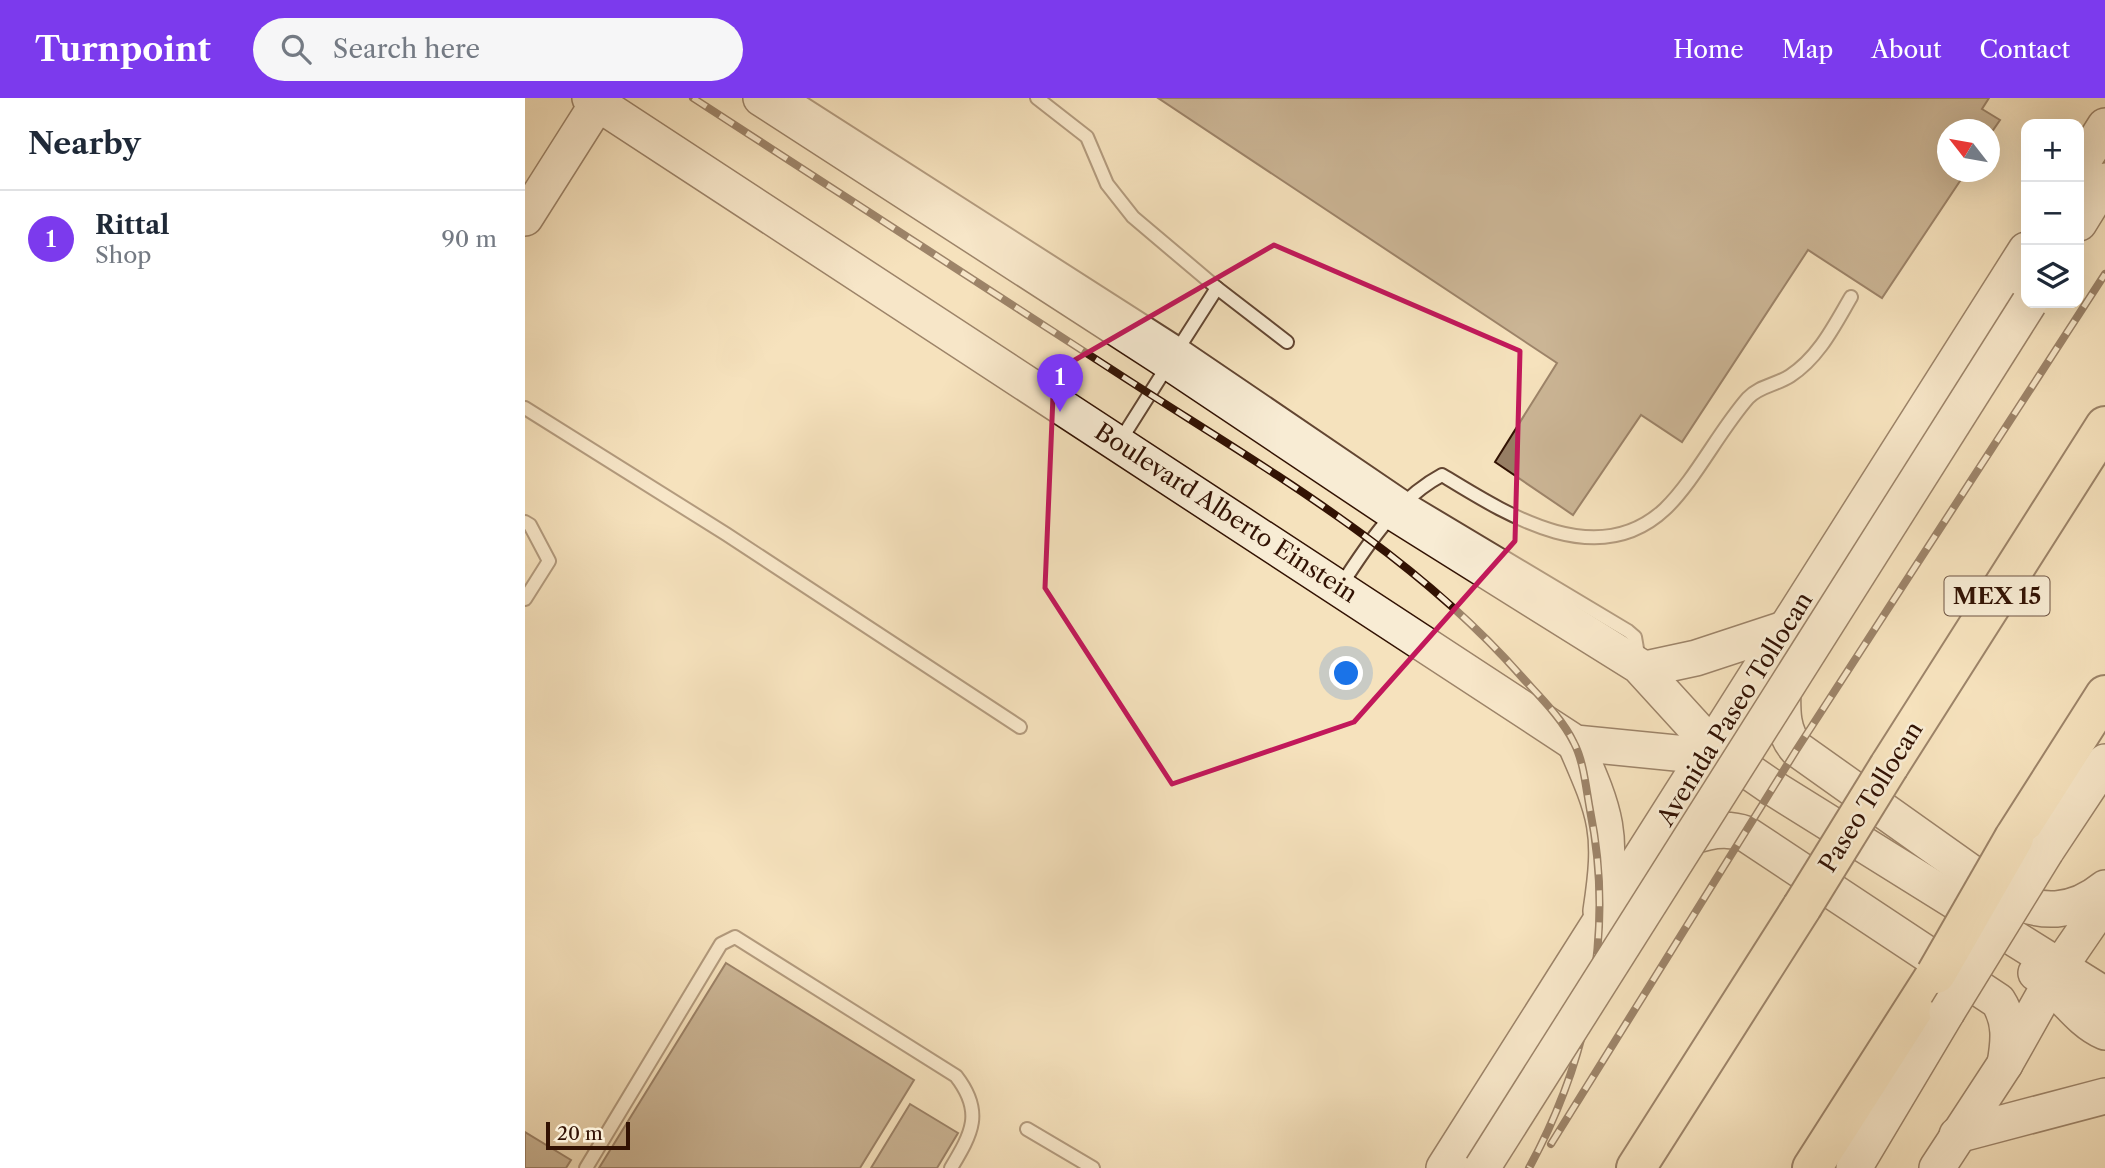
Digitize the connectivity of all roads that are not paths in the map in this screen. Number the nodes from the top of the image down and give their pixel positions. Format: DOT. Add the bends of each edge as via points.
graph roads {
  1 [pos="761,98"];
  2 [pos="795,98"];
  3 [pos="1037,98"];
  4 [pos="596,100"];
  5 [pos="2105,126"];
  6 [pos="2084,159"];
  7 [pos="2105,181"];
  8 [pos="2084,215"];
  9 [pos="525,218"];
  10 [pos="2021,258"];
  11 [pos="1217,288"];
  12 [pos="1851,297"];
  13 [pos="2026,308"];
  14 [pos="1287,342"];
  15 [pos="1175,354"];
  16 [pos="525,408"];
  17 [pos="2105,426"];
  18 [pos="1119,443"];
  19 [pos="1403,507"];
  20 [pos="525,522"];
  21 [pos="1340,587"];
  22 [pos="525,599"];
  23 [pos="1784,629"];
  24 [pos="1642,668"];
  25 [pos="2105,695"];
  26 [pos="1020,726"];
  27 [pos="1575,743"];
  28 [pos="1709,750"];
  29 [pos="2105,762"];
  30 [pos="2030,845"];
  31 [pos="1638,863"];
  32 [pos="2105,888"];
  33 [pos="2105,901"];
  34 [pos="1598,927"];
  35 [pos="2055,975"];
  36 [pos="2105,995"];
  37 [pos="2105,1031"];
  38 [pos="2005,1064"];
  39 [pos="2105,1096"];
  40 [pos="1027,1129"];
  41 [pos="1957,1135"];
  42 [pos="586,1168"];
  43 [pos="951,1168"];
  44 [pos="1093,1168"];
  45 [pos="1444,1168"];
  46 [pos="1482,1168"];
  47 [pos="1636,1168"];
  48 [pos="1812,1168"];
  49 [pos="1854,1168"];
  50 [pos="1937,1168"];
  1 -- 15 [label="main road"];
  2 -- 15 [label="lane"];
  3 -- 11 [label="lane" via="1087,137 1107,184 1133,217"];
  4 -- 9 [label="main road"];
  4 -- 18 [label="main road, Boulevard Alberto Einstein"];
  5 -- 6 [label="main road"];
  7 -- 8 [label="main road"];
  10 -- 23 [label="main road, Avenida Paseo Tollocan"];
  11 -- 14 [label="lane"];
  11 -- 15 [label="lane"];
  12 -- 19 [label="lane" via="1815,354 1788,377 1749,396 1666,508 1643,527 1615,537 1544,530 1442,475"];
  13 -- 46 [label="main road, Avenida Paseo Tollocan, bridge"];
  15 -- 18 [label="lane"];
  15 -- 19 [label="main road"];
  16 -- 26 [label="lane"];
  17 -- 47 [label="highway, Paseo Tollocan / MEX 15, bridge"];
  18 -- 21 [label="main road, Boulevard Alberto Einstein"];
  19 -- 21 [label="lane" via="1371,537"];
  19 -- 24 [label="main road"];
  20 -- 22 [label="lane" via="549,561"];
  21 -- 27 [label="main road, Boulevard Alberto Einstein"];
  23 -- 24 [label="main road" via="1696,658"];
  23 -- 28 [label="main road, Avenida Paseo Tollocan"];
  23 -- 32 [label="main road" via="1783,718 1787,738 1797,750 2020,904 2038,909 2076,906"];
  24 -- 28 [label="main road"];
  25 -- 30 [label="highway"];
  27 -- 28 [label="main road, Boulevard Alberto Einstein"];
  27 -- 34 [label="main road" via="1602,804 1608,835"];
  28 -- 31 [label="main road, Avenida Paseo Tollocan"];
  28 -- 35 [label="main road"];
  29 -- 30 [label="main road"];
  30 -- 48 [label="highway, bridge" via="1936,974"];
  30 -- 49 [label="main road, bridge" via="1947,1012"];
  31 -- 34 [label="main road, Avenida Paseo Tollocan"];
  31 -- 38 [label="main road" via="1692,836 1729,828 1746,834 1998,1001 2008,1024"];
  33 -- 35 [label="main road"];
  34 -- 45 [label="main road, Avenida Paseo Tollocan"];
  35 -- 36 [label="main road"];
  35 -- 37 [label="main road" via="2087,1020"];
  35 -- 38 [label="main road"];
  38 -- 41 [label="main road"];
  39 -- 41 [label="main road"];
  40 -- 44 [label="lane"];
  41 -- 50 [label="main road"];
  42 -- 43 [label="lane" via="721,944 736,937 956,1076 965,1087 974,1120 971,1135"];
}
